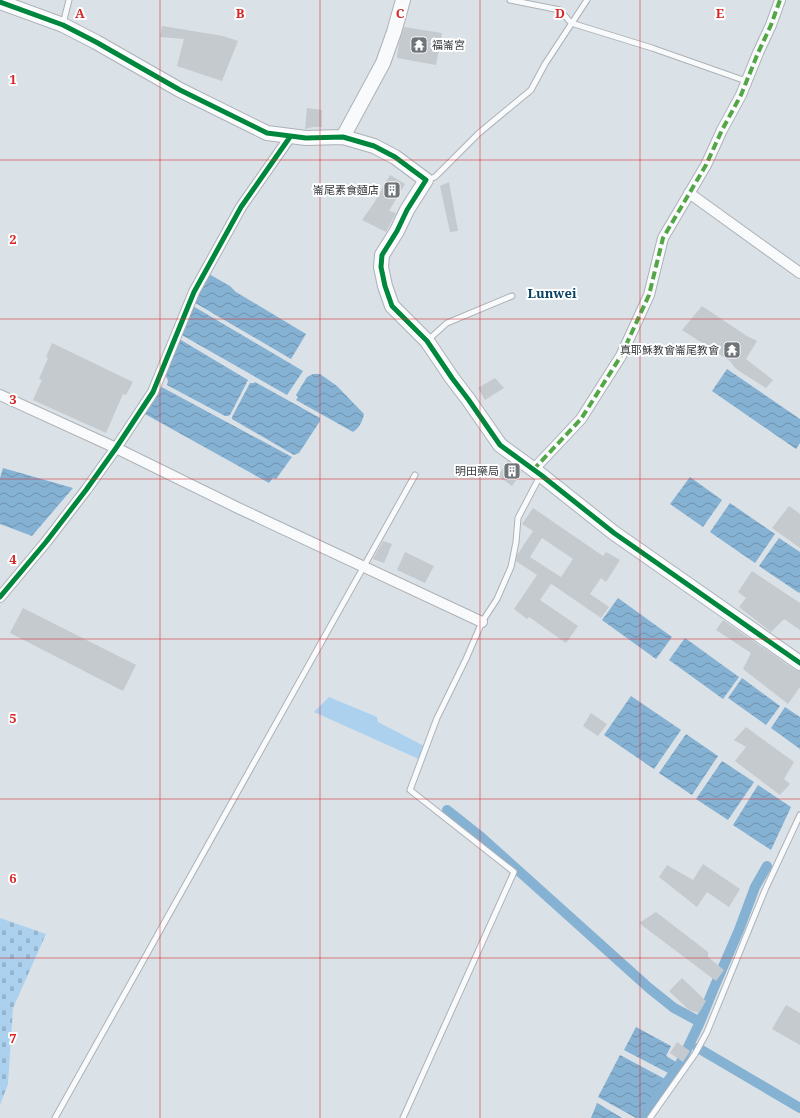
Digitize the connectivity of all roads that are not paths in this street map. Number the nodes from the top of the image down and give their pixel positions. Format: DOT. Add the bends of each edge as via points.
graph roads {
  1 [pos="69,0"];
  2 [pos="403,0"];
  3 [pos="510,0"];
  4 [pos="587,0"];
  5 [pos="780,0"];
  6 [pos="0,2"];
  7 [pos="571,23"];
  8 [pos="63,25"];
  9 [pos="746,81"];
  10 [pos="290,137"];
  11 [pos="343,138"];
  12 [pos="426,180"];
  13 [pos="689,193"];
  14 [pos="800,273"];
  15 [pos="512,296"];
  16 [pos="427,341"];
  17 [pos="0,395"];
  18 [pos="116,448"];
  19 [pos="537,472"];
  20 [pos="416,475"];
  21 [pos="364,566"];
  22 [pos="0,597"];
  23 [pos="482,622"];
  24 [pos="800,663"];
  25 [pos="800,815"];
  26 [pos="54,1118"];
  27 [pos="403,1118"];
  28 [pos="650,1118"];
  1 -- 8 [label="lane"];
  2 -- 11 [label="street" via="383,63"];
  3 -- 7 [label="lane" via="560,10"];
  4 -- 7 [label="lane"];
  5 -- 9 [label="street"];
  6 -- 8 [label="street"];
  7 -- 9 [label="lane"];
  7 -- 12 [label="lane" via="531,90 479,133 435,177"];
  8 -- 10 [label="street" via="228,115 267,133"];
  9 -- 13 [label="street" via="706,166"];
  10 -- 11 [label="street"];
  10 -- 18 [label="street" via="237,214 194,292 153,392"];
  11 -- 12 [label="street" via="374,146 395,157"];
  12 -- 16 [label="street" via="382,255 381,267 392,306"];
  13 -- 14 [label="street"];
  13 -- 19 [label="street" via="663,238 649,295 621,356 581,419"];
  15 -- 16 [label="lane" via="447,323"];
  16 -- 19 [label="street" via="500,445"];
  17 -- 18 [label="street"];
  18 -- 21 [label="street"];
  18 -- 22 [label="street" via="46,542"];
  19 -- 23 [label="lane" via="518,518 511,567 497,599"];
  19 -- 24 [label="street" via="614,533"];
  20 -- 21 [label="lane"];
  21 -- 23 [label="street"];
  21 -- 26 [label="lane"];
  23 -- 27 [label="lane" via="437,718 410,790 514,872"];
  25 -- 28 [label="lane" via="765,890 707,1032 695,1054"];
}
